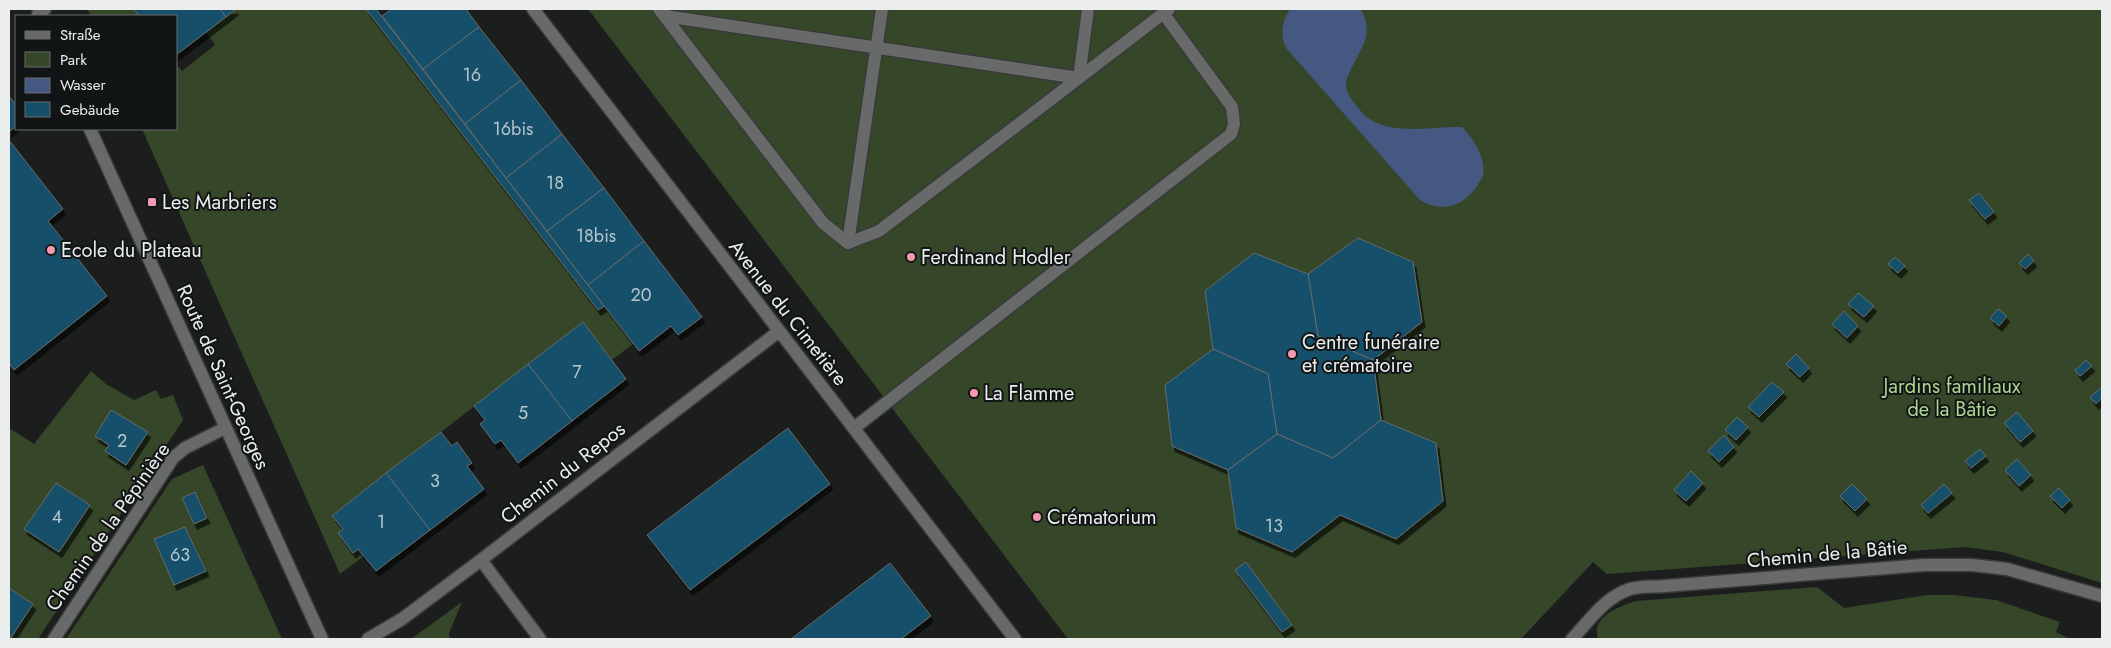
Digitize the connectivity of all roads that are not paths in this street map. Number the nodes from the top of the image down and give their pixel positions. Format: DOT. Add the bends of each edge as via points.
graph roads {
  1 [pos="533,9"];
  2 [pos="882,9"];
  3 [pos="1088,9"];
  4 [pos="663,11"];
  5 [pos="1166,11"];
  6 [pos="877,48"];
  7 [pos="1079,78"];
  8 [pos="90,130"];
  9 [pos="848,244"];
  10 [pos="778,332"];
  11 [pos="225,428"];
  12 [pos="854,428"];
  13 [pos="481,560"];
  14 [pos="2102,596"];
  15 [pos="54,639"];
  16 [pos="322,639"];
  17 [pos="368,639"];
  18 [pos="540,639"];
  19 [pos="1015,639"];
  20 [pos="1572,639"];
  1 -- 10 [label="street, Avenue du Cimetière"];
  2 -- 6 [label="street"];
  3 -- 7 [label="street"];
  4 -- 6 [label="street"];
  4 -- 9 [label="street" via="823,223"];
  5 -- 7 [label="street"];
  5 -- 12 [label="street" via="1232,107 1234,124 1231,134"];
  6 -- 7 [label="street"];
  6 -- 9 [label="street"];
  7 -- 9 [label="street" via="879,231"];
  8 -- 11 [label="street, Route de Saint-Georges"];
  10 -- 12 [label="street, Avenue du Cimetière"];
  10 -- 13 [label="street, Chemin du Repos"];
  11 -- 15 [label="street, Chemin de la Pépinière" via="185,448 173,458"];
  11 -- 16 [label="street, Route de Saint-Georges"];
  12 -- 19 [label="street, Avenue du Cimetière"];
  13 -- 17 [label="street, Chemin du Repos" via="402,619"];
  13 -- 18 [label="street"];
  14 -- 20 [label="street, Chemin de la Bâtie" via="2007,569 1972,565 1924,565 1633,588 1620,593 1599,609"];
}
